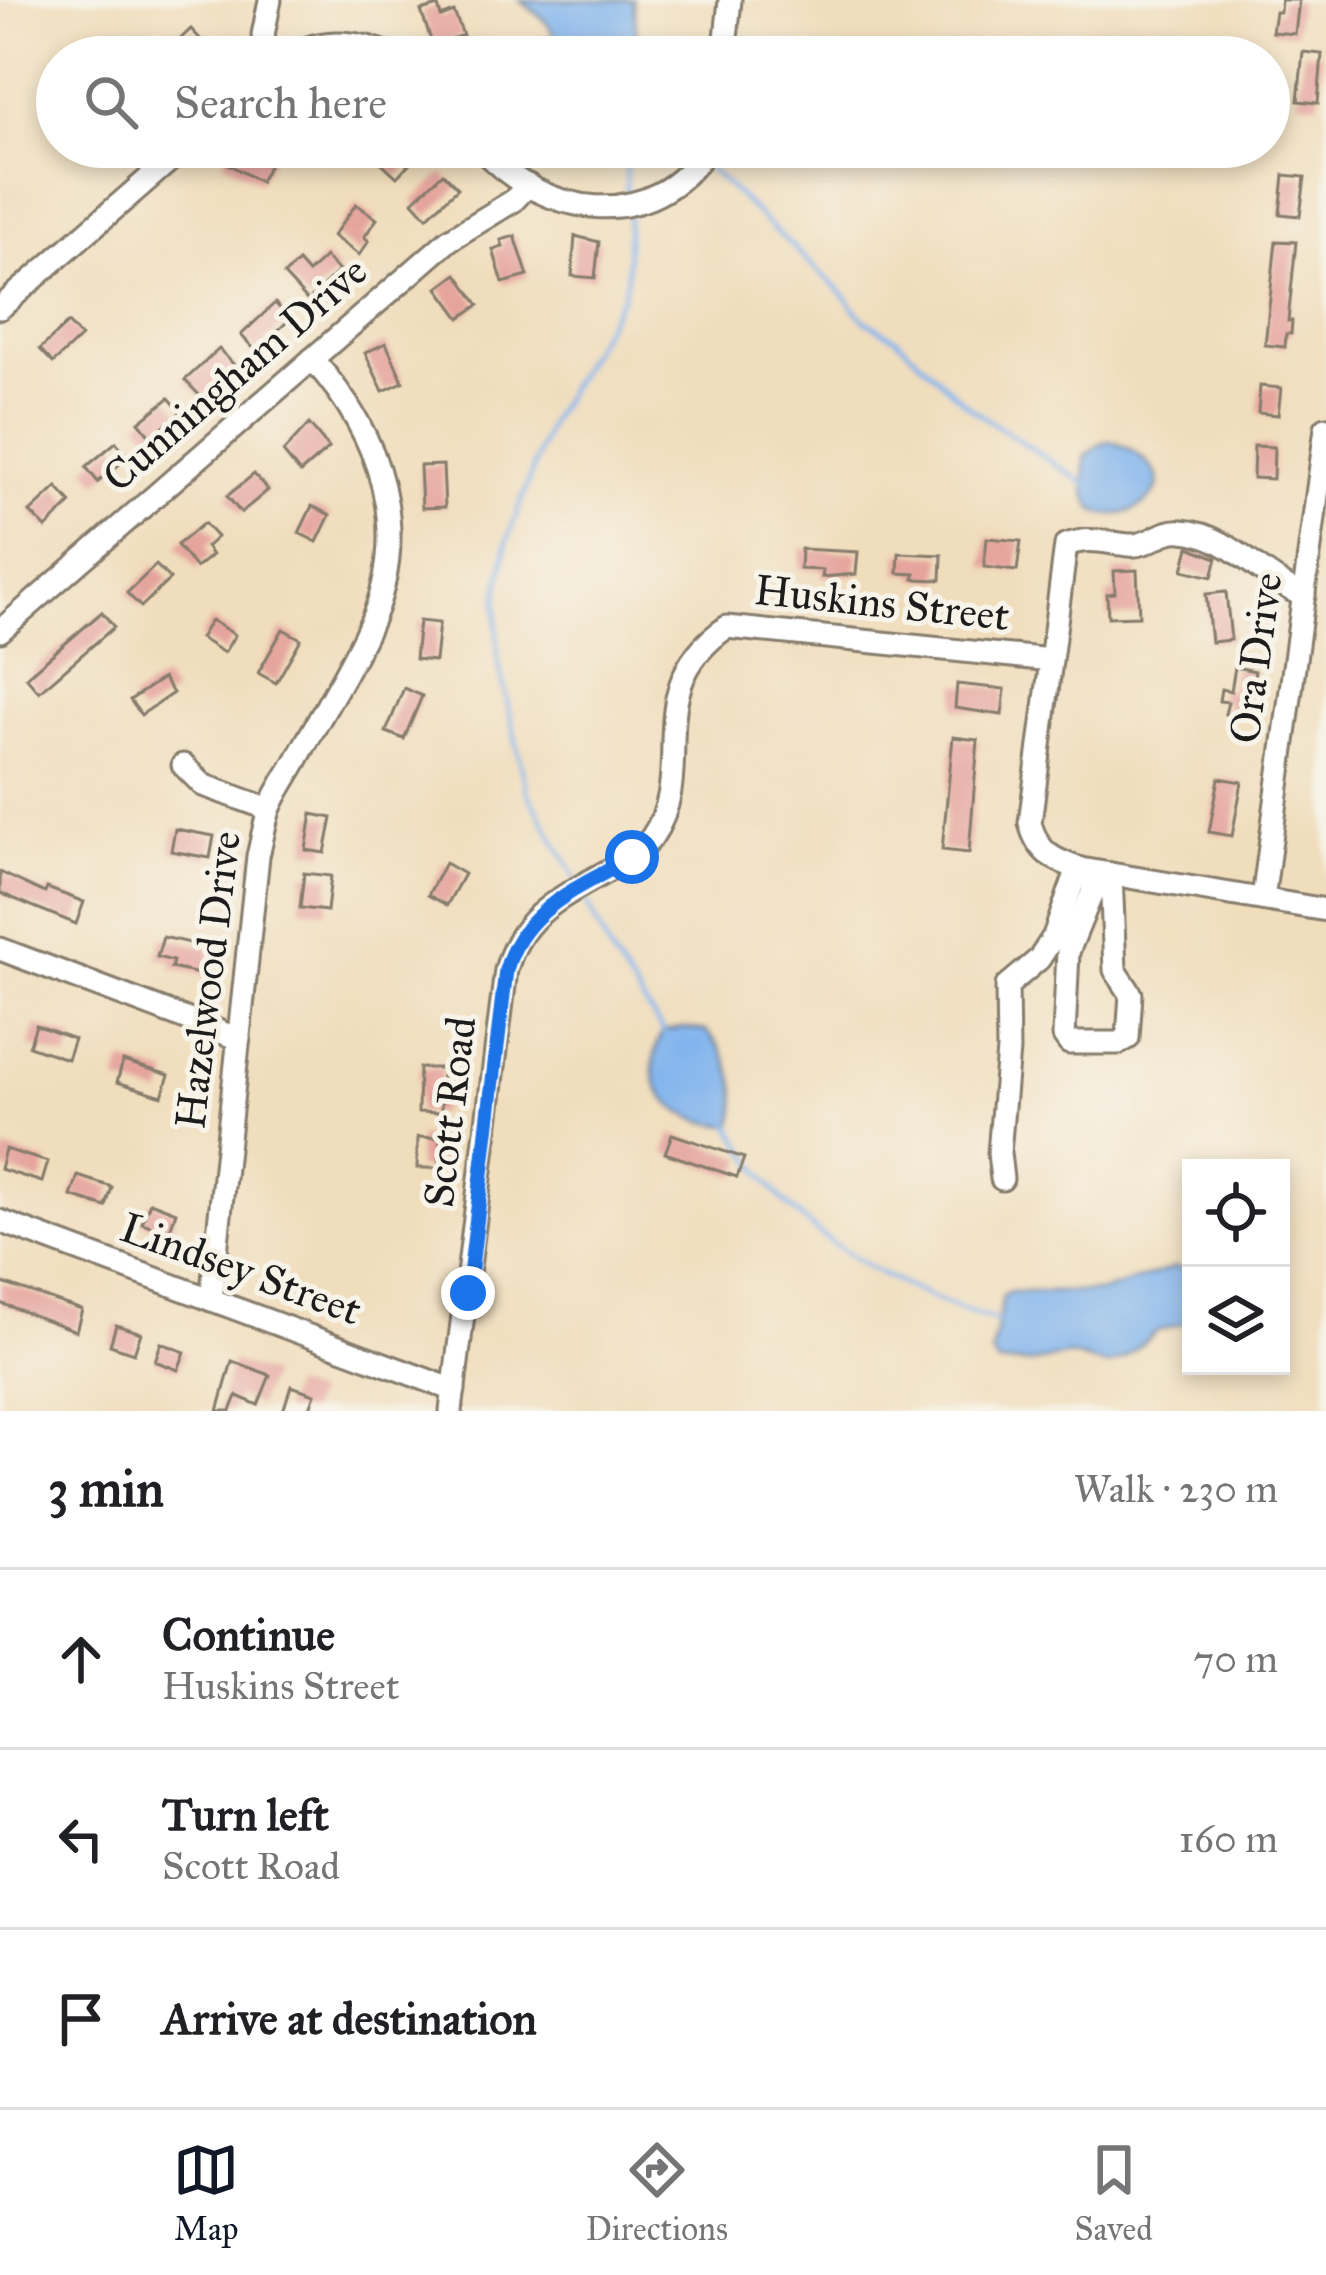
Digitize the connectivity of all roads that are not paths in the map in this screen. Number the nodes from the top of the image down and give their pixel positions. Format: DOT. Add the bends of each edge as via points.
graph roads {
  1 [pos="270,0"];
  2 [pos="730,0"];
  3 [pos="263,36"];
  4 [pos="726,36"];
  5 [pos="160,168"];
  6 [pos="507,168"];
  7 [pos="695,168"];
  8 [pos="528,185"];
  9 [pos="0,308"];
  10 [pos="312,359"];
  11 [pos="1326,428"];
  12 [pos="1304,596"];
  13 [pos="0,631"];
  14 [pos="1051,660"];
  15 [pos="183,765"];
  16 [pos="269,809"];
  17 [pos="1095,871"];
  18 [pos="1263,899"];
  19 [pos="547,908"];
  20 [pos="1326,910"];
  21 [pos="0,949"];
  22 [pos="239,1039"];
  23 [pos="1002,1179"];
  24 [pos="0,1221"];
  25 [pos="211,1300"];
  26 [pos="452,1401"];
  1 -- 3 [label="street"];
  2 -- 4 [label="street"];
  5 -- 9 [label="street"];
  6 -- 8 [label="street"];
  7 -- 8 [label="street" via="666,194 636,205 592,206"];
  8 -- 10 [label="street, Cunningham Drive" via="449,240"];
  10 -- 13 [label="street, Cunningham Drive"];
  10 -- 16 [label="street, Hazelwood Drive" via="368,436 389,532 368,629"];
  11 -- 12 [label="street, Ora Drive"];
  12 -- 14 [label="street" via="1198,533 1164,531 1134,546 1088,537 1066,544"];
  12 -- 18 [label="street, Ora Drive"];
  14 -- 17 [label="street, Huskins Street" via="1030,823 1035,842 1055,861"];
  14 -- 19 [label="street, Huskins Street" via="727,627 686,667 667,800 649,842"];
  15 -- 16 [label="street" via="203,785"];
  16 -- 22 [label="street, Hazelwood Drive"];
  17 -- 17 [label="street" via="1068,952 1064,1036 1119,1043 1128,1038 1131,994 1115,970"];
  17 -- 18 [label="street"];
  17 -- 23 [label="street" via="1040,958 1007,986"];
  18 -- 20 [label="street"];
  19 -- 26 [label="street, Scott Road" via="526,924 506,970"];
  21 -- 22 [label="street"];
  22 -- 25 [label="street, Hazelwood Drive"];
  24 -- 25 [label="street, Lindsey Street"];
  25 -- 26 [label="street, Lindsey Street"];
}
